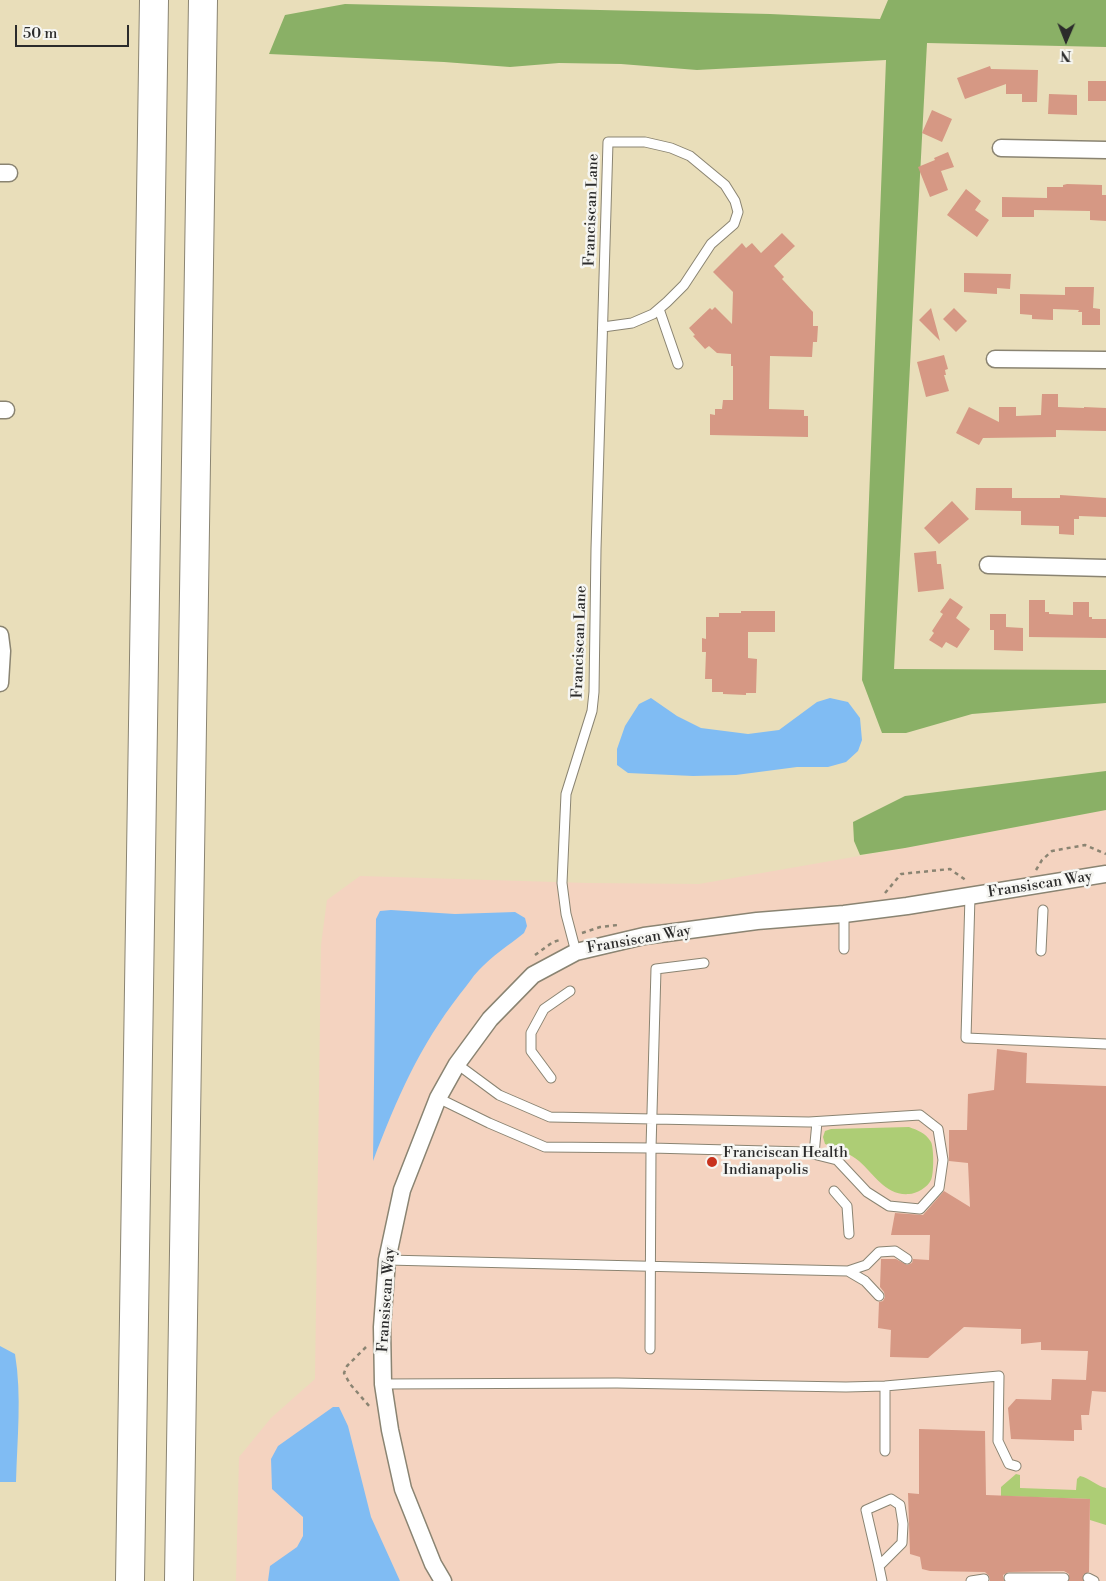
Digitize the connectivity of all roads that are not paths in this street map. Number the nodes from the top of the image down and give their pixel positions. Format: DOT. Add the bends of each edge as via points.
graph roads {
  1 [pos="147,0"];
  2 [pos="154,0"];
  3 [pos="203,0"];
  4 [pos="153,106"];
  5 [pos="1001,148"];
  6 [pos="1106,150"];
  7 [pos="659,309"];
  8 [pos="602,327"];
  9 [pos="995,359"];
  10 [pos="1106,360"];
  11 [pos="678,364"];
  12 [pos="988,565"];
  13 [pos="1106,568"];
  14 [pos="0,636"];
  15 [pos="0,683"];
  16 [pos="1106,874"];
  17 [pos="970,896"];
  18 [pos="1043,910"];
  19 [pos="844,914"];
  20 [pos="844,949"];
  21 [pos="1041,951"];
  22 [pos="576,952"];
  23 [pos="704,962"];
  24 [pos="570,991"];
  25 [pos="1106,1044"];
  26 [pos="457,1064"];
  27 [pos="551,1078"];
  28 [pos="438,1098"];
  29 [pos="652,1118"];
  30 [pos="817,1122"];
  31 [pos="651,1148"];
  32 [pos="814,1154"];
  33 [pos="834,1192"];
  34 [pos="849,1234"];
  35 [pos="906,1259"];
  36 [pos="387,1260"];
  37 [pos="650,1267"];
  38 [pos="848,1271"];
  39 [pos="879,1296"];
  40 [pos="650,1348"];
  41 [pos="383,1384"];
  42 [pos="885,1386"];
  43 [pos="885,1451"];
  44 [pos="1016,1466"];
  45 [pos="879,1566"];
  46 [pos="984,1578"];
  47 [pos="1009,1578"];
  48 [pos="1064,1578"];
  49 [pos="1040,1580"];
  50 [pos="130,1581"];
  51 [pos="180,1581"];
  52 [pos="443,1581"];
  53 [pos="882,1581"];
  54 [pos="971,1581"];
  1 -- 4 [label="highway"];
  2 -- 4 [label="highway"];
  3 -- 51 [label="highway"];
  4 -- 50 [label="highway"];
  5 -- 6 [label="street"];
  7 -- 8 [label="lane, Franciscan Lane" via="632,322"];
  7 -- 8 [label="lane, Franciscan Lane" via="684,285 711,244 734,224 738,212 735,201 725,185 690,156 645,142 608,142"];
  7 -- 11 [label="lane"];
  8 -- 22 [label="lane, Franciscan Lane" via="594,692 592,711 566,794 562,883"];
  9 -- 10 [label="street"];
  12 -- 13 [label="street"];
  14 -- 15 [label="street"];
  16 -- 17 [label="street, Fransiscan Way"];
  17 -- 19 [label="street, Fransiscan Way"];
  17 -- 25 [label="lane" via="966,1038"];
  18 -- 21 [label="lane"];
  19 -- 20 [label="lane"];
  19 -- 22 [label="street, Fransiscan Way" via="644,936"];
  22 -- 26 [label="street, Fransiscan Way" via="533,975 490,1019"];
  23 -- 29 [label="lane" via="656,969"];
  24 -- 27 [label="lane" via="544,1009 531,1033 531,1051"];
  26 -- 28 [label="street, Fransiscan Way"];
  26 -- 29 [label="lane" via="499,1095 550,1117"];
  28 -- 31 [label="lane" via="545,1147"];
  28 -- 36 [label="street, Fransiscan Way" via="402,1190"];
  29 -- 30 [label="lane"];
  29 -- 31 [label="lane"];
  30 -- 32 [label="lane"];
  30 -- 32 [label="lane" via="920,1115 938,1129 943,1160 939,1188 920,1209 889,1206 868,1192 837,1160"];
  31 -- 32 [label="lane"];
  31 -- 37 [label="lane"];
  33 -- 34 [label="lane" via="847,1206"];
  35 -- 38 [label="lane" via="895,1251 879,1252 866,1265"];
  36 -- 37 [label="lane"];
  36 -- 41 [label="street, Fransiscan Way" via="382,1328"];
  37 -- 38 [label="lane"];
  37 -- 40 [label="lane"];
  38 -- 39 [label="lane" via="865,1281"];
  41 -- 42 [label="lane"];
  41 -- 52 [label="street, Fransiscan Way" via="403,1489 432,1564"];
  42 -- 43 [label="lane"];
  42 -- 44 [label="lane" via="999,1376 998,1441 1009,1464"];
  45 -- 45 [label="lane" via="866,1510 891,1499 900,1505 902,1543"];
  45 -- 53 [label="lane"];
  46 -- 54 [label="lane"];
  47 -- 49 [label="lane"];
  48 -- 49 [label="lane"];
}
